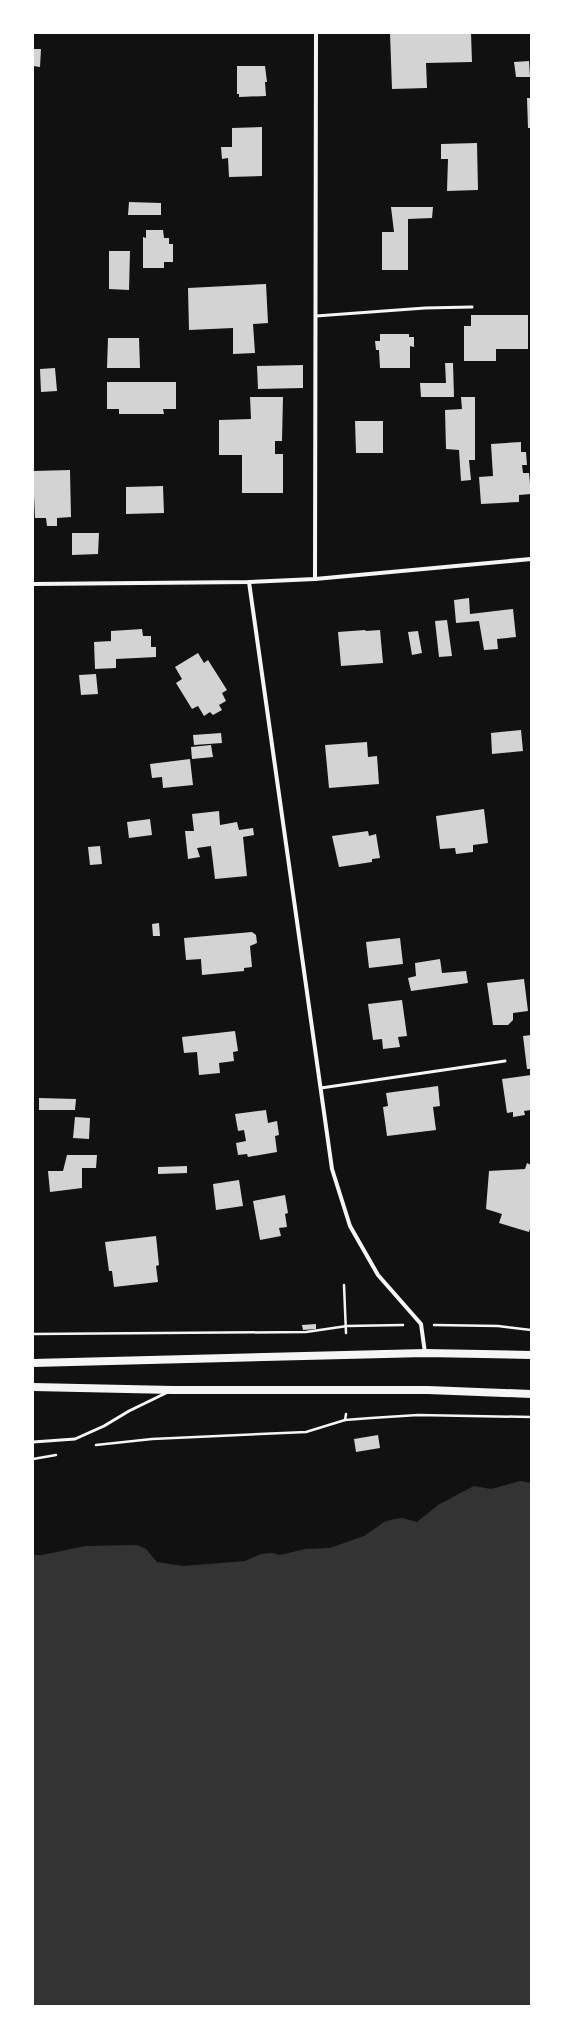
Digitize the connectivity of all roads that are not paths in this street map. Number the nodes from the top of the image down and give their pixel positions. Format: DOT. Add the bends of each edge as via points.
graph roads {
  1 [pos="316,33"];
  2 [pos="472,307"];
  3 [pos="316,316"];
  4 [pos="531,559"];
  5 [pos="315,579"];
  6 [pos="249,582"];
  7 [pos="33,584"];
  8 [pos="505,1061"];
  9 [pos="321,1088"];
  10 [pos="425,1353"];
  11 [pos="531,1355"];
  12 [pos="33,1363"];
  13 [pos="33,1387"];
  14 [pos="173,1390"];
  15 [pos="531,1394"];
  16 [pos="33,1442"];
  1 -- 3 [label="street"];
  2 -- 3 [label="lane"];
  3 -- 5 [label="street"];
  4 -- 5 [label="street"];
  5 -- 6 [label="street"];
  6 -- 7 [label="street"];
  6 -- 9 [label="street"];
  8 -- 9 [label="lane"];
  9 -- 10 [label="street" via="332,1169 350,1226 378,1275 421,1324"];
  10 -- 11 [label="main road"];
  10 -- 12 [label="main road"];
  13 -- 14 [label="main road"];
  14 -- 15 [label="main road" via="428,1390"];
  14 -- 16 [label="lane" via="75,1439"];
}
